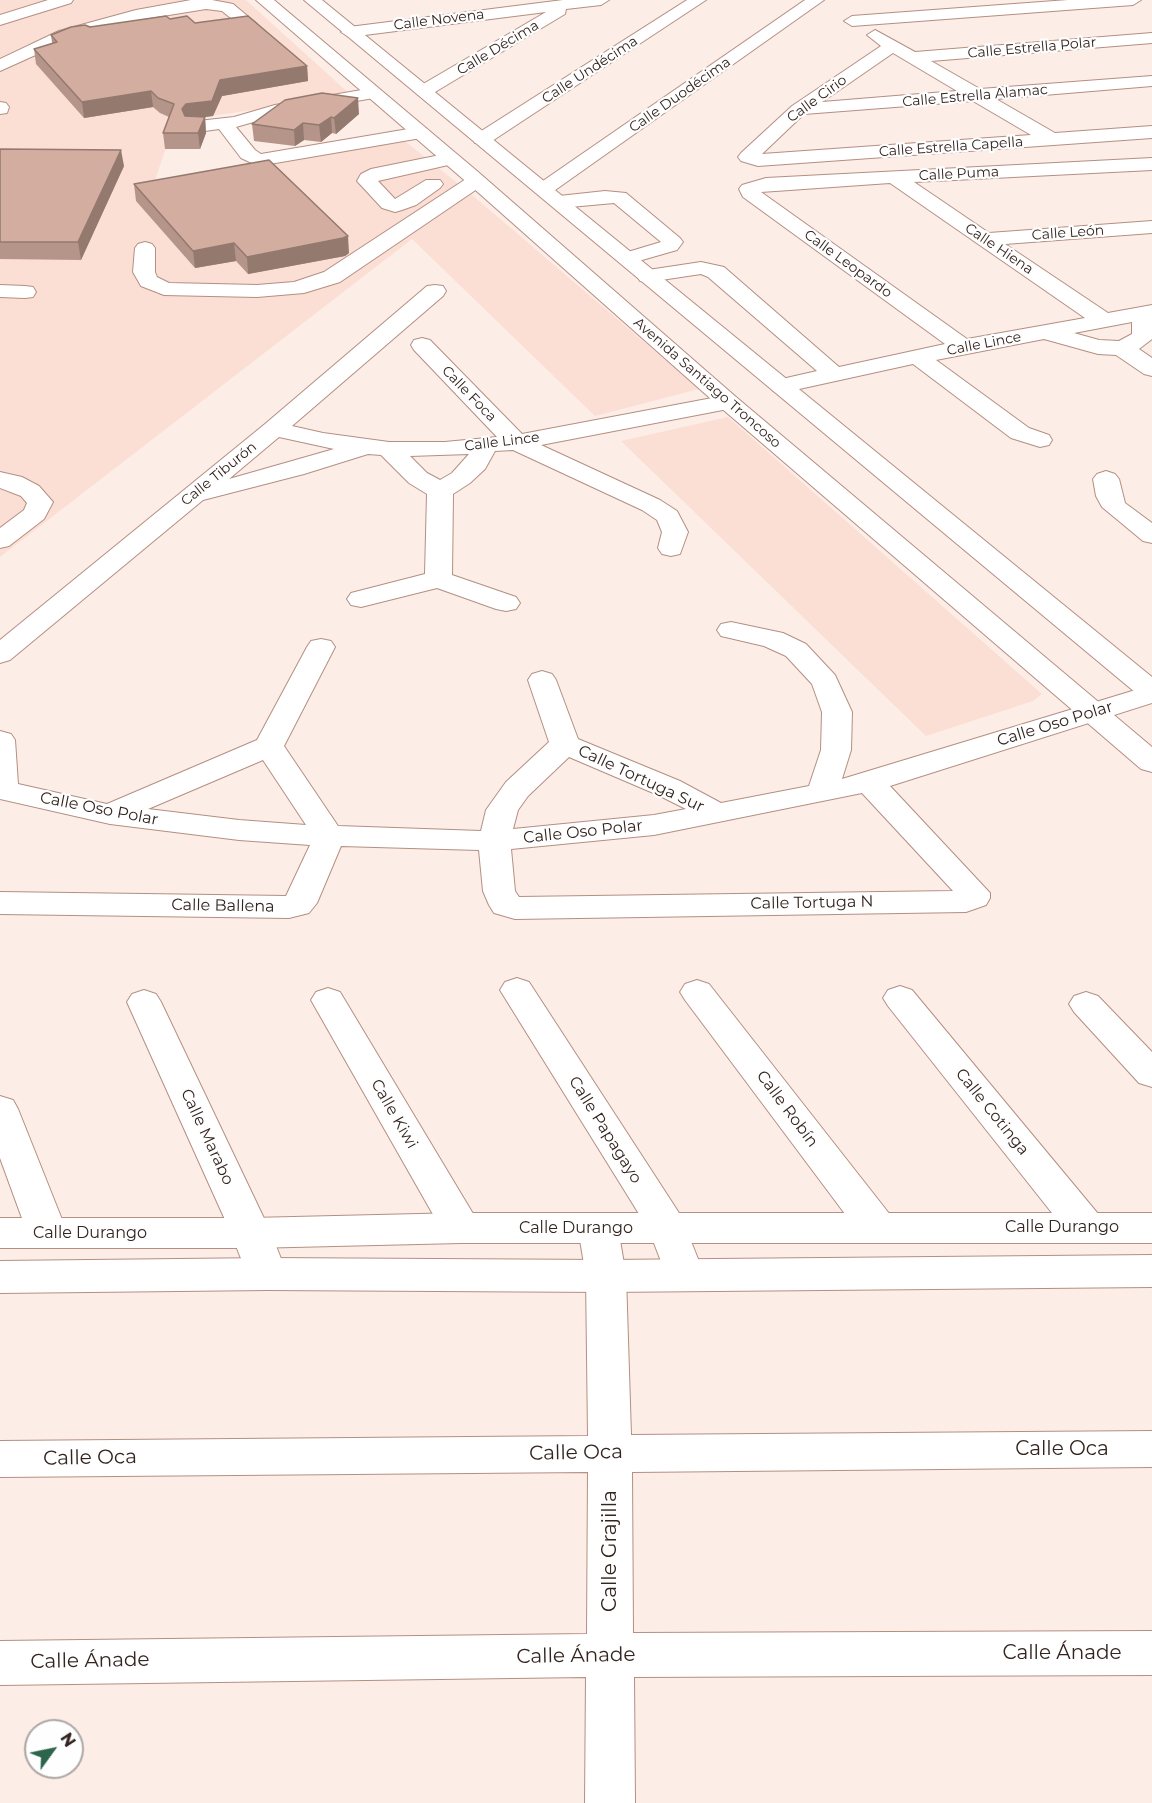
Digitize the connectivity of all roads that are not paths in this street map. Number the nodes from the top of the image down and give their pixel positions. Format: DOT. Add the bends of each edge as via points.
graph roads {
  1 [pos="13,0"];
  2 [pos="63,0"];
  3 [pos="135,0"];
  4 [pos="601,0"];
  5 [pos="698,0"];
  6 [pos="816,0"];
  7 [pos="937,0"];
  8 [pos="1133,0"];
  9 [pos="264,1"];
  10 [pos="318,1"];
  11 [pos="0,4"];
  12 [pos="572,4"];
  13 [pos="232,11"];
  14 [pos="921,14"];
  15 [pos="0,20"];
  16 [pos="852,21"];
  17 [pos="249,24"];
  18 [pos="126,29"];
  19 [pos="38,30"];
  20 [pos="349,32"];
  21 [pos="1152,38"];
  22 [pos="893,45"];
  23 [pos="912,57"];
  24 [pos="0,66"];
  25 [pos="1152,81"];
  26 [pos="424,91"];
  27 [pos="374,93"];
  28 [pos="980,96"];
  29 [pos="798,110"];
  30 [pos="224,124"];
  31 [pos="195,126"];
  32 [pos="1152,132"];
  33 [pos="420,133"];
  34 [pos="482,139"];
  35 [pos="1053,140"];
  36 [pos="450,159"];
  37 [pos="750,159"];
  38 [pos="1152,164"];
  39 [pos="405,167"];
  40 [pos="473,178"];
  41 [pos="895,178"];
  42 [pos="766,184"];
  43 [pos="429,186"];
  44 [pos="551,196"];
  45 [pos="1152,227"];
  46 [pos="985,239"];
  47 [pos="145,248"];
  48 [pos="628,258"];
  49 [pos="648,276"];
  50 [pos="0,291"];
  51 [pos="435,291"];
  52 [pos="25,292"];
  53 [pos="1146,313"];
  54 [pos="1103,320"];
  55 [pos="1044,332"];
  56 [pos="422,345"];
  57 [pos="963,347"];
  58 [pos="1122,348"];
  59 [pos="918,357"];
  60 [pos="1152,369"];
  61 [pos="834,374"];
  62 [pos="780,386"];
  63 [pos="729,402"];
  64 [pos="274,429"];
  65 [pos="1040,440"];
  66 [pos="516,442"];
  67 [pos="486,446"];
  68 [pos="379,447"];
  69 [pos="1106,479"];
  70 [pos="0,480"];
  71 [pos="440,490"];
  72 [pos="193,496"];
  73 [pos="1152,535"];
  74 [pos="0,540"];
  75 [pos="671,548"];
  76 [pos="438,579"];
  77 [pos="361,599"];
  78 [pos="506,603"];
  79 [pos="731,630"];
  80 [pos="321,647"];
  81 [pos="0,654"];
  82 [pos="542,680"];
  83 [pos="1152,693"];
  84 [pos="1092,712"];
  85 [pos="0,740"];
  86 [pos="565,744"];
  87 [pos="269,746"];
  88 [pos="1152,763"];
  89 [pos="869,782"];
  90 [pos="1,789"];
  91 [pos="822,793"];
  92 [pos="110,814"];
  93 [pos="718,814"];
  94 [pos="328,836"];
  95 [pos="494,841"];
  96 [pos="0,903"];
  97 [pos="517,990"];
  98 [pos="697,992"];
  99 [pos="900,998"];
  100 [pos="328,1000"];
  101 [pos="144,1002"];
  102 [pos="1086,1004"];
  103 [pos="1152,1074"];
  104 [pos="0,1109"];
  105 [pos="1085,1226"];
  106 [pos="667,1227"];
  107 [pos="877,1227"];
  108 [pos="461,1228"];
  109 [pos="598,1228"];
  110 [pos="1152,1228"];
  111 [pos="47,1232"];
  112 [pos="0,1233"];
  113 [pos="251,1233"];
  114 [pos="1152,1271"];
  115 [pos="267,1274"];
  116 [pos="684,1274"];
  117 [pos="0,1276"];
  118 [pos="606,1276"];
  119 [pos="1152,1449"];
  120 [pos="610,1453"];
  121 [pos="0,1459"];
  122 [pos="1152,1653"];
  123 [pos="610,1655"];
  124 [pos="0,1663"];
  125 [pos="610,1803"];
  1 -- 11 [label="street"];
  2 -- 15 [label="street"];
  3 -- 19 [label="street" via="69,17"];
  4 -- 12 [label="street, Calle Novena"];
  5 -- 34 [label="street, Calle Undécima"];
  6 -- 16 [label="street"];
  6 -- 44 [label="street, Calle Duodécima"];
  7 -- 14 [label="street"];
  8 -- 14 [label="street"];
  9 -- 27 [label="street, Avenida Santiago Troncoso"];
  10 -- 20 [label="street"];
  12 -- 20 [label="street, Calle Novena"];
  12 -- 26 [label="street, Calle Décima"];
  13 -- 17 [label="street"];
  13 -- 18 [label="street"];
  13 -- 24 [label="street" via="206,4 136,15 64,35"];
  14 -- 16 [label="street"];
  16 -- 22 [label="street"];
  20 -- 26 [label="street"];
  21 -- 23 [label="street, Calle Estrella Polar"];
  22 -- 23 [label="street"];
  22 -- 29 [label="street, Calle Cirio"];
  23 -- 28 [label="street"];
  25 -- 28 [label="street, Calle Estrella Alamac"];
  26 -- 34 [label="street"];
  27 -- 30 [label="street" via="275,110"];
  27 -- 33 [label="street, Avenida Santiago Troncoso"];
  28 -- 29 [label="street, Calle Estrella Alamac"];
  28 -- 35 [label="street"];
  29 -- 37 [label="street, Calle Cirio" via="748,154"];
  30 -- 31 [label="street"];
  30 -- 33 [label="street" via="253,159 261,160"];
  32 -- 35 [label="street, Calle Estrella Capella"];
  33 -- 36 [label="street, Avenida Santiago Troncoso"];
  34 -- 44 [label="street"];
  35 -- 37 [label="street, Calle Estrella Capella"];
  36 -- 39 [label="street"];
  36 -- 40 [label="street, Avenida Santiago Troncoso"];
  38 -- 41 [label="street, Calle Puma"];
  39 -- 43 [label="street"];
  39 -- 43 [label="street" via="378,173 367,181 391,206 409,201"];
  40 -- 43 [label="street"];
  40 -- 47 [label="street" via="332,277 303,286 257,291 164,289 144,272"];
  40 -- 63 [label="street, Avenida Santiago Troncoso"];
  41 -- 42 [label="street, Calle Puma"];
  41 -- 46 [label="street, Calle Hiena"];
  42 -- 57 [label="street, Calle Leopardo" via="749,189 750,193"];
  44 -- 48 [label="street"];
  44 -- 48 [label="street" via="619,197 674,242"];
  45 -- 46 [label="street, Calle León"];
  46 -- 54 [label="street, Calle Hiena"];
  48 -- 49 [label="street"];
  49 -- 61 [label="street" via="701,268 716,272"];
  49 -- 62 [label="street"];
  50 -- 52 [label="street"];
  51 -- 64 [label="street, Calle Tiburón"];
  53 -- 54 [label="street, Calle Lince"];
  53 -- 58 [label="street" via="1142,337"];
  54 -- 55 [label="street, Calle Lince"];
  55 -- 57 [label="street, Calle Lince"];
  55 -- 58 [label="street" via="1098,347"];
  56 -- 66 [label="street, Calle Foca"];
  57 -- 59 [label="street, Calle Lince"];
  58 -- 60 [label="street"];
  59 -- 61 [label="street, Calle Lince"];
  59 -- 65 [label="street" via="1020,433"];
  61 -- 62 [label="street, Calle Lince"];
  62 -- 83 [label="street"];
  63 -- 66 [label="street, Calle Lince"];
  63 -- 84 [label="street, Avenida Santiago Troncoso"];
  64 -- 68 [label="street, Calle Lince"];
  64 -- 72 [label="street, Calle Tiburón"];
  66 -- 67 [label="street, Calle Lince"];
  66 -- 75 [label="street" via="668,516 675,532"];
  67 -- 68 [label="street, Calle Lince"];
  67 -- 71 [label="street" via="476,464"];
  68 -- 71 [label="street"];
  68 -- 72 [label="street"];
  69 -- 73 [label="street" via="1115,507"];
  70 -- 74 [label="street" via="30,491 40,502 35,514"];
  71 -- 76 [label="street"];
  72 -- 81 [label="street, Calle Tiburón"];
  76 -- 77 [label="street"];
  76 -- 78 [label="street"];
  79 -- 91 [label="street" via="773,639 796,650 825,681 837,712 836,750"];
  80 -- 87 [label="street"];
  82 -- 86 [label="street, Calle Tortuga Sur"];
  83 -- 84 [label="street, Calle Oso Polar"];
  84 -- 88 [label="street, Avenida Santiago Troncoso"];
  84 -- 89 [label="street, Calle Oso Polar"];
  85 -- 90 [label="street"];
  86 -- 93 [label="street, Calle Tortuga Sur" via="659,783"];
  86 -- 95 [label="street, Calle Tortuga Sur" via="517,789 502,810"];
  87 -- 92 [label="street"];
  87 -- 94 [label="street"];
  89 -- 91 [label="street, Calle Oso Polar"];
  89 -- 95 [label="street, Calle Tortuga N" via="974,893 974,898 515,908 506,905 499,891"];
  90 -- 92 [label="street, Calle Oso Polar"];
  91 -- 93 [label="street, Calle Oso Polar"];
  92 -- 94 [label="street, Calle Oso Polar" via="239,831"];
  93 -- 95 [label="street, Calle Oso Polar" via="654,825"];
  94 -- 95 [label="street, Calle Oso Polar"];
  94 -- 96 [label="street, Calle Ballena" via="302,901 289,907"];
  97 -- 106 [label="street, Calle Papagayo"];
  98 -- 107 [label="street, Calle Robín"];
  99 -- 105 [label="street, Calle Cotinga"];
  100 -- 108 [label="street, Calle Kiwi"];
  101 -- 113 [label="street, Calle Marabo"];
  102 -- 103 [label="street"];
  104 -- 111 [label="street"];
  105 -- 107 [label="street, Calle Durango"];
  105 -- 110 [label="street, Calle Durango"];
  106 -- 107 [label="street, Calle Durango"];
  106 -- 109 [label="street, Calle Durango"];
  106 -- 116 [label="street, Calle Papagayo"];
  108 -- 109 [label="street, Calle Durango"];
  108 -- 113 [label="street, Calle Durango"];
  109 -- 118 [label="street, Calle Grajilla"];
  111 -- 112 [label="street, Calle Durango"];
  111 -- 113 [label="street, Calle Durango"];
  113 -- 115 [label="street, Calle Marabo"];
  114 -- 116 [label="street"];
  115 -- 117 [label="street"];
  115 -- 118 [label="street"];
  116 -- 118 [label="street"];
  118 -- 120 [label="street, Calle Grajilla"];
  119 -- 120 [label="street, Calle Oca"];
  120 -- 121 [label="street, Calle Oca"];
  120 -- 123 [label="street, Calle Grajilla"];
  122 -- 123 [label="street, Calle Ánade"];
  123 -- 124 [label="street, Calle Ánade"];
  123 -- 125 [label="street, Calle Grajilla"];
}
